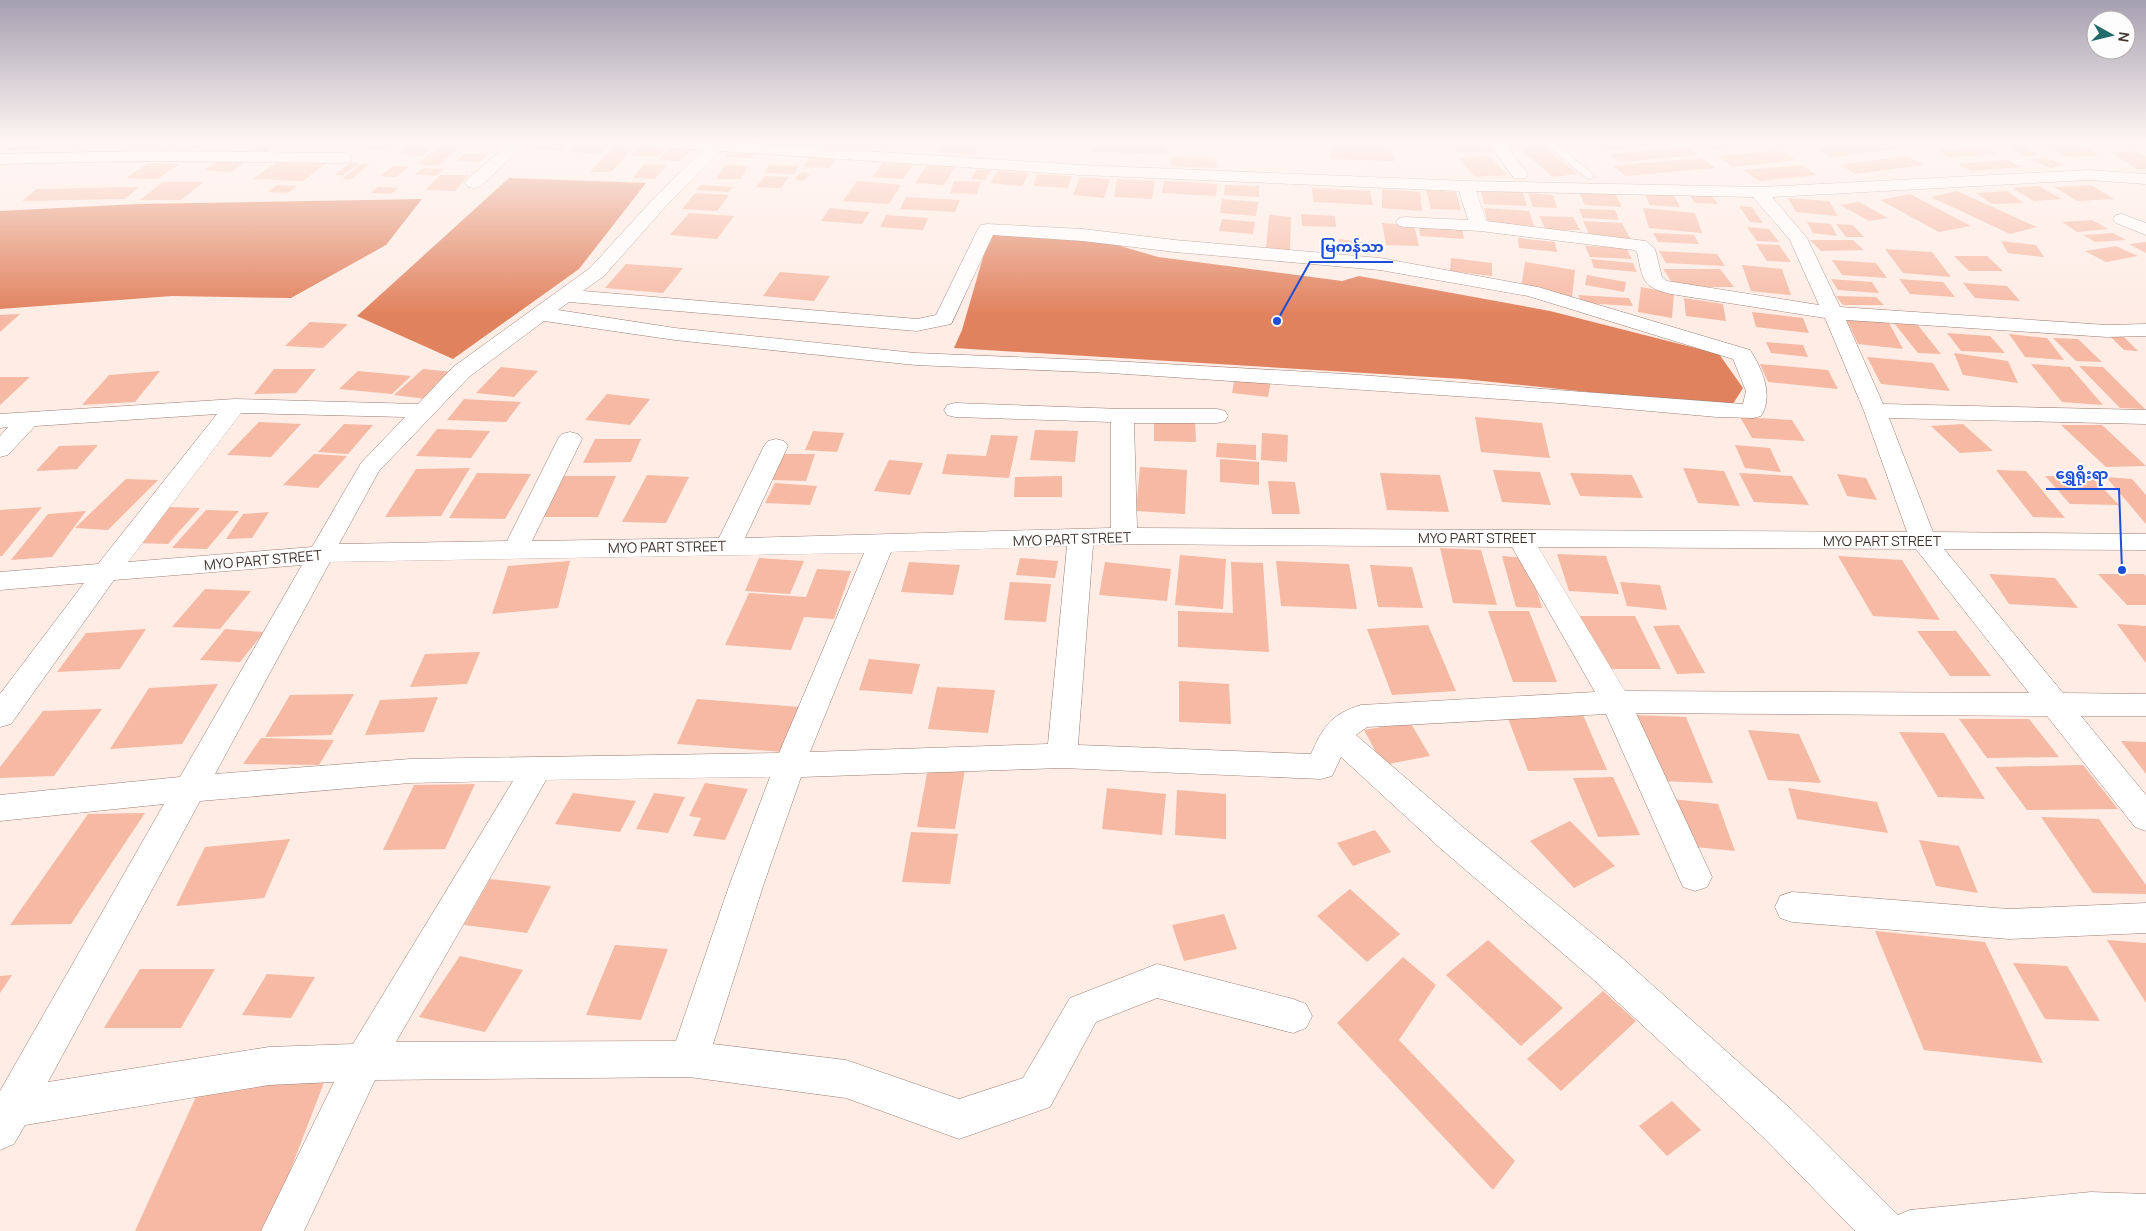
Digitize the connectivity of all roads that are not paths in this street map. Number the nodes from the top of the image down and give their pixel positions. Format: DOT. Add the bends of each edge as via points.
graph roads {
  1 [pos="663,199"];
  2 [pos="1470,199"];
  3 [pos="1765,199"];
  4 [pos="2122,219"];
  5 [pos="1405,222"];
  6 [pos="1480,226"];
  7 [pos="2146,230"];
  8 [pos="567,296"];
  9 [pos="1833,313"];
  10 [pos="541,314"];
  11 [pos="2146,330"];
  12 [pos="235,406"];
  13 [pos="955,410"];
  14 [pos="424,411"];
  15 [pos="1874,411"];
  16 [pos="1122,416"];
  17 [pos="1217,416"];
  18 [pos="2146,417"];
  19 [pos="29,419"];
  20 [pos="0,421"];
  21 [pos="570,439"];
  22 [pos="776,446"];
  23 [pos="0,450"];
  24 [pos="1124,536"];
  25 [pos="1521,538"];
  26 [pos="1081,539"];
  27 [pos="1923,541"];
  28 [pos="2146,542"];
  29 [pos="881,544"];
  30 [pos="728,546"];
  31 [pos="515,550"];
  32 [pos="321,555"];
  33 [pos="106,572"];
  34 [pos="0,581"];
  35 [pos="1616,702"];
  36 [pos="2054,705"];
  37 [pos="2146,705"];
  38 [pos="0,716"];
  39 [pos="1335,734"];
  40 [pos="1062,756"];
  41 [pos="790,764"];
  42 [pos="537,768"];
  43 [pos="190,789"];
  44 [pos="0,808"];
  45 [pos="2146,818"];
  46 [pos="1694,877"];
  47 [pos="1792,907"];
  48 [pos="2146,918"];
  49 [pos="1294,1016"];
  50 [pos="689,1059"];
  51 [pos="364,1062"];
  52 [pos="6,1118"];
  53 [pos="2146,1215"];
  54 [pos="282,1231"];
  55 [pos="1885,1231"];
  56 [pos="1910,1231"];
  1 -- 8 [label="street" via="597,272"];
  2 -- 6 [label="street"];
  3 -- 9 [label="street" via="1798,238"];
  4 -- 7 [label="street"];
  5 -- 6 [label="street"];
  6 -- 9 [label="street" via="1639,245 1646,249 1654,280 1660,285"];
  8 -- 10 [label="street"];
  8 -- 10 [label="street" via="917,325 944,320 987,228 1024,230 1380,264 1531,291 1742,355 1758,391 1753,411 1717,410 1346,381 915,359 675,334"];
  9 -- 11 [label="street" via="2107,331"];
  9 -- 15 [label="street"];
  10 -- 14 [label="street" via="461,372"];
  12 -- 14 [label="street"];
  12 -- 19 [label="street"];
  12 -- 33 [label="street"];
  13 -- 16 [label="street"];
  14 -- 32 [label="street" via="369,468"];
  15 -- 18 [label="street"];
  15 -- 27 [label="street"];
  16 -- 17 [label="street"];
  16 -- 24 [label="street"];
  19 -- 20 [label="street"];
  19 -- 23 [label="street"];
  21 -- 31 [label="street"];
  22 -- 30 [label="street"];
  24 -- 25 [label="street, MYO PART STREET"];
  24 -- 26 [label="street, MYO PART STREET"];
  25 -- 27 [label="street, MYO PART STREET"];
  25 -- 35 [label="street"];
  26 -- 29 [label="street, MYO PART STREET"];
  26 -- 40 [label="street"];
  27 -- 28 [label="street, MYO PART STREET"];
  27 -- 36 [label="street"];
  29 -- 30 [label="street, MYO PART STREET"];
  29 -- 41 [label="street"];
  30 -- 31 [label="street, MYO PART STREET"];
  31 -- 32 [label="street, MYO PART STREET"];
  32 -- 33 [label="street, MYO PART STREET"];
  32 -- 43 [label="street"];
  33 -- 34 [label="street, MYO PART STREET"];
  33 -- 38 [label="street"];
  35 -- 36 [label="street"];
  35 -- 39 [label="street" via="1361,716"];
  35 -- 46 [label="street"];
  36 -- 37 [label="street"];
  36 -- 45 [label="street"];
  39 -- 40 [label="street" via="1321,767"];
  39 -- 55 [label="street" via="1608,969 1777,1123"];
  40 -- 41 [label="street"];
  41 -- 42 [label="street"];
  41 -- 50 [label="street"];
  42 -- 43 [label="street" via="410,771"];
  42 -- 51 [label="street"];
  43 -- 44 [label="street"];
  43 -- 52 [label="street"];
  47 -- 48 [label="street" via="2009,924"];
  49 -- 50 [label="street" via="1156,981 1083,1010 1036,1093 959,1119 846,1078"];
  50 -- 51 [label="street"];
  51 -- 52 [label="street" via="269,1066"];
  51 -- 54 [label="street"];
  53 -- 56 [label="street" via="2091,1213"];
}
